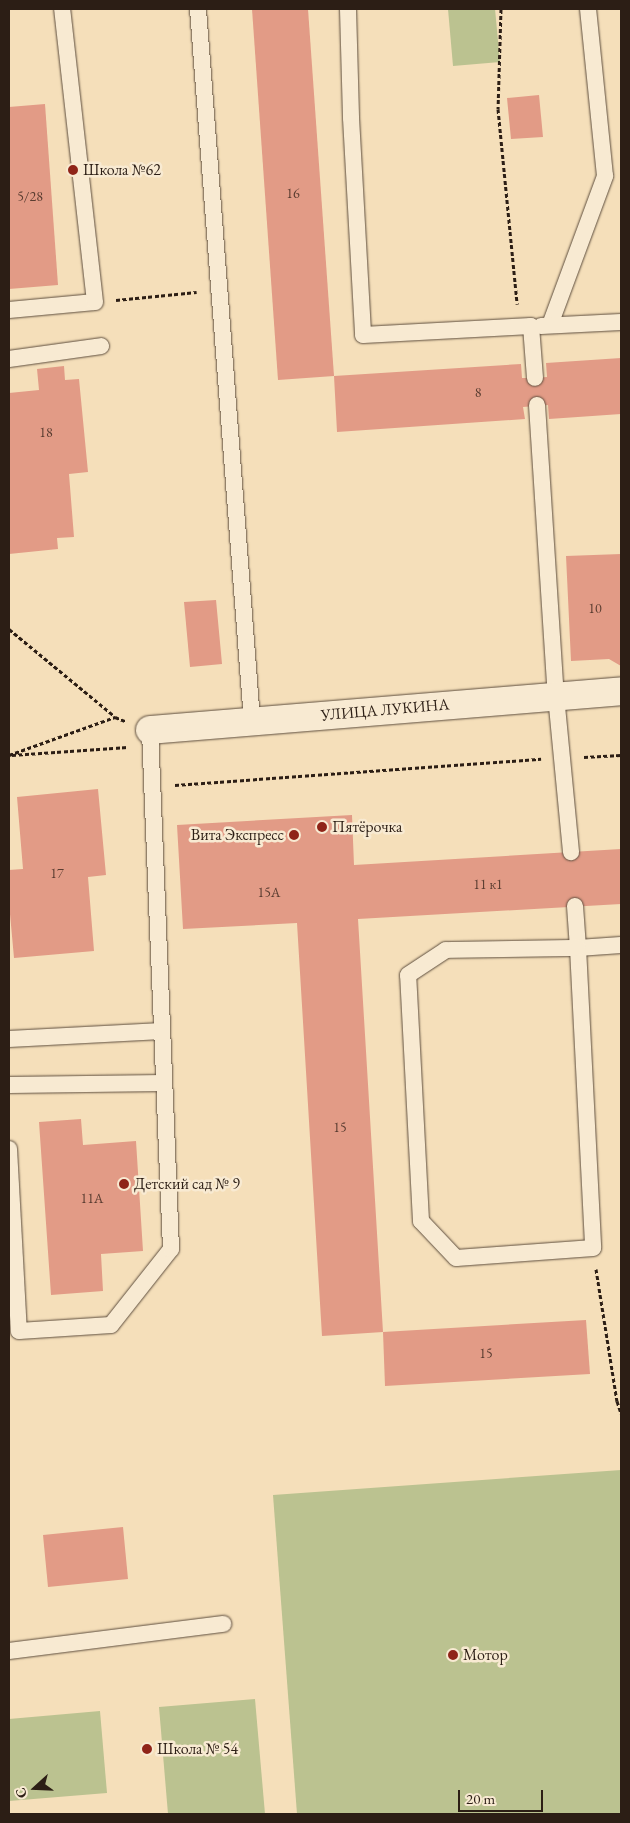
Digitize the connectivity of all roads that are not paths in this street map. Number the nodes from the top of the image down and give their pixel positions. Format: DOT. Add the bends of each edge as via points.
graph roads {
  1 [pos="62,9"];
  2 [pos="198,9"];
  3 [pos="348,9"];
  4 [pos="588,9"];
  5 [pos="613,175"];
  6 [pos="9,310"];
  7 [pos="621,322"];
  8 [pos="550,326"];
  9 [pos="526,327"];
  10 [pos="101,346"];
  11 [pos="9,359"];
  12 [pos="535,378"];
  13 [pos="537,405"];
  14 [pos="621,691"];
  15 [pos="556,696"];
  16 [pos="252,721"];
  17 [pos="150,738"];
  18 [pos="571,852"];
  19 [pos="575,906"];
  20 [pos="621,945"];
  21 [pos="578,948"];
  22 [pos="162,1031"];
  23 [pos="9,1039"];
  24 [pos="164,1083"];
  25 [pos="9,1086"];
  26 [pos="9,1149"];
  27 [pos="223,1624"];
  28 [pos="9,1651"];
  1 -- 6 [label="lane" via="95,302"];
  2 -- 16 [label="lane"];
  3 -- 9 [label="lane" via="363,336"];
  4 -- 5 [label="lane"];
  5 -- 8 [label="lane"];
  7 -- 8 [label="lane"];
  8 -- 9 [label="lane"];
  9 -- 12 [label="lane"];
  10 -- 11 [label="lane"];
  13 -- 15 [label="lane"];
  14 -- 15 [label="street, УЛИЦА ЛУКИНА"];
  15 -- 16 [label="street, УЛИЦА ЛУКИНА"];
  15 -- 18 [label="lane"];
  16 -- 17 [label="street, УЛИЦА ЛУКИНА"];
  17 -- 22 [label="lane"];
  19 -- 21 [label="lane"];
  20 -- 21 [label="lane"];
  21 -- 21 [label="lane" via="446,950 408,975 422,1220 456,1258 593,1248"];
  22 -- 23 [label="lane"];
  22 -- 24 [label="lane"];
  24 -- 25 [label="lane"];
  24 -- 26 [label="lane" via="171,1249 112,1325 20,1331"];
  27 -- 28 [label="lane"];
}
